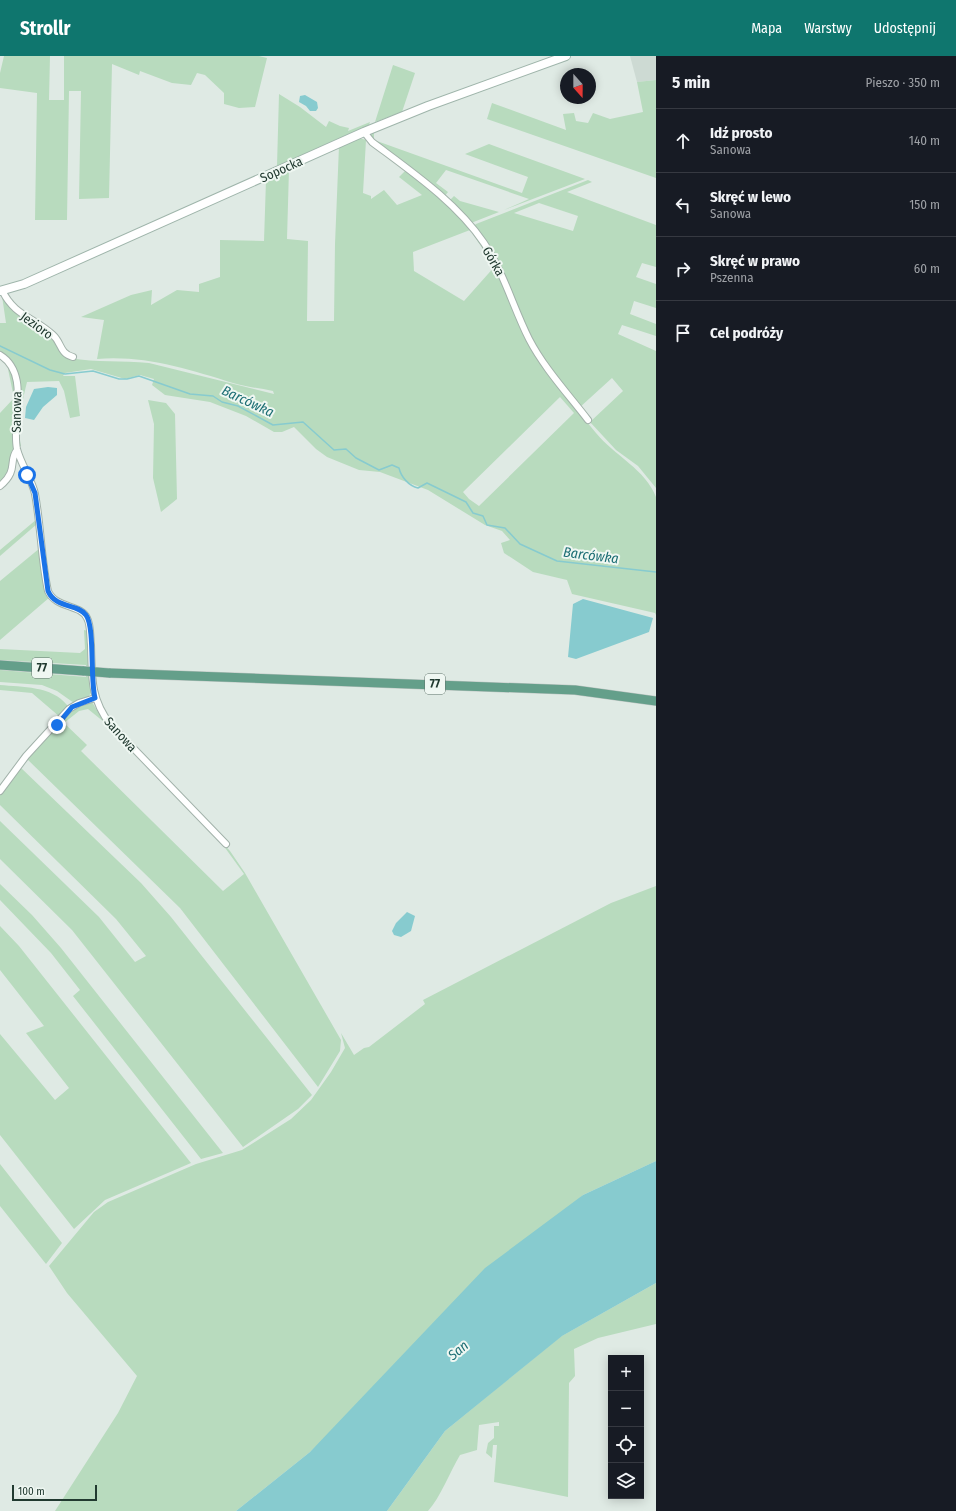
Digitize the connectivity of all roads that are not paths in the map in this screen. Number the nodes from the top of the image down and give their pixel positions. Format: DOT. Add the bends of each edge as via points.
graph roads {
  1 [pos="566,56"];
  2 [pos="364,132"];
  3 [pos="1,290"];
  4 [pos="0,355"];
  5 [pos="73,357"];
  6 [pos="588,420"];
  7 [pos="17,450"];
  8 [pos="0,486"];
  9 [pos="0,665"];
  10 [pos="95,698"];
  11 [pos="656,701"];
  12 [pos="0,791"];
  13 [pos="226,844"];
  1 -- 2 [label="street, Sopocka"];
  2 -- 3 [label="street, Sopocka" via="24,284"];
  2 -- 6 [label="street, Górka" via="372,142 449,202 484,243 501,270 530,341"];
  3 -- 5 [label="street, Jezioro" via="12,308 54,336 62,351"];
  4 -- 7 [label="street, Sanowa" via="9,364 15,376 19,396 15,435"];
  7 -- 8 [label="street, Sanowa" via="11,475"];
  7 -- 10 [label="street, Sanowa" via="35,493 50,596 82,612 88,619"];
  9 -- 11 [label="main road, 77, bridge" via="109,673 568,690"];
  10 -- 12 [label="street" via="69,709 26,756"];
  10 -- 13 [label="street, Sanowa" via="110,724"];
}
